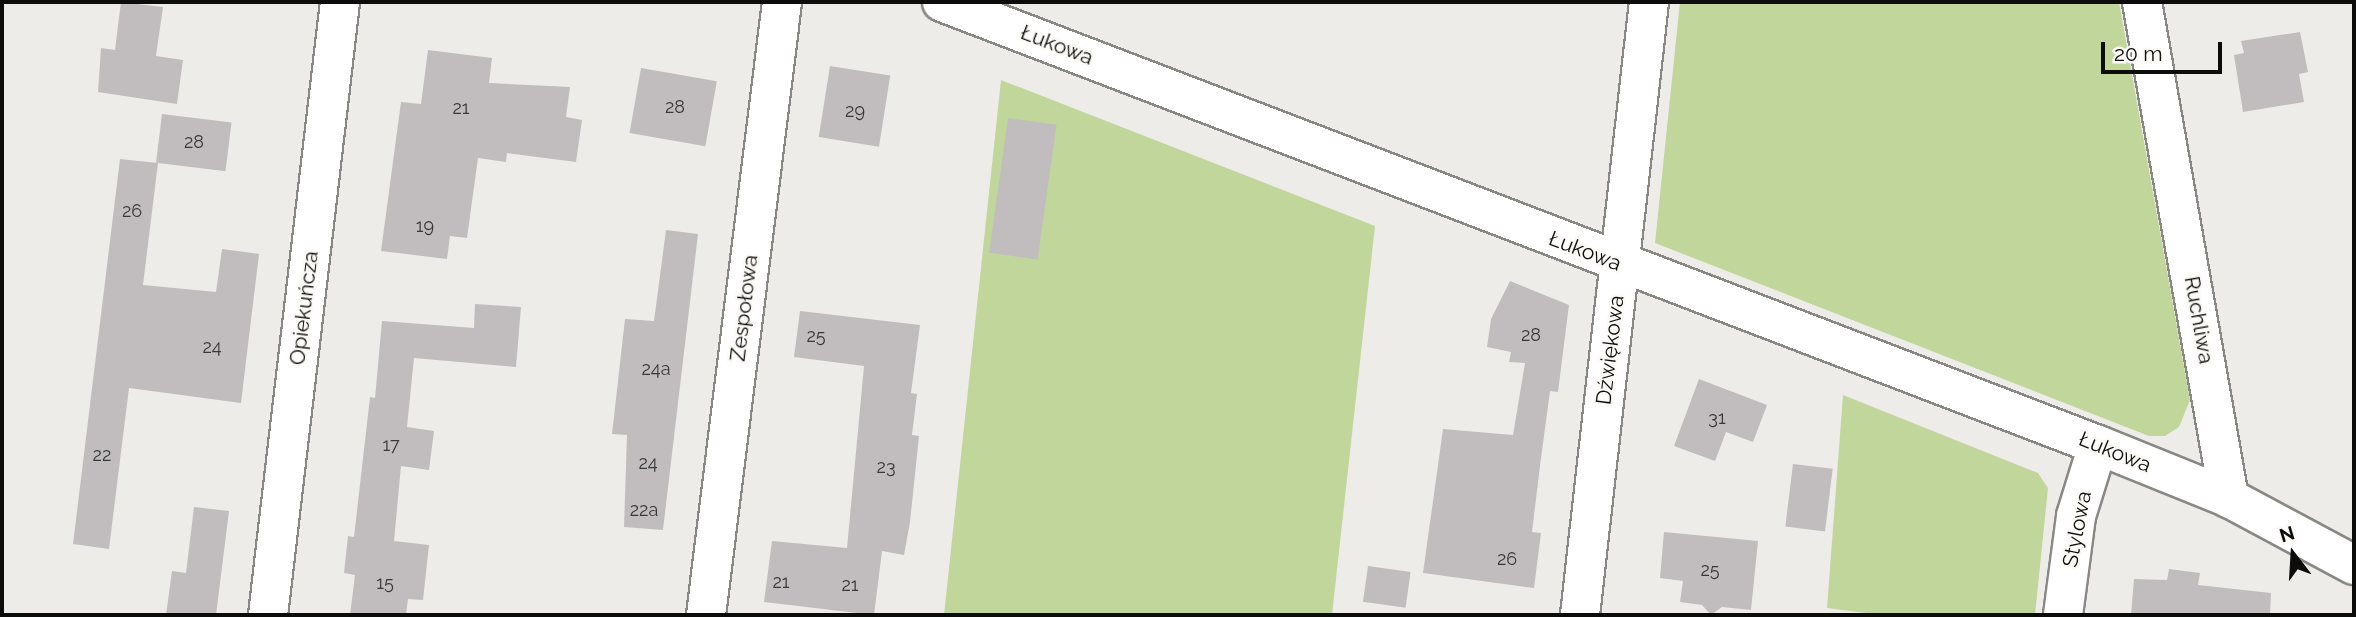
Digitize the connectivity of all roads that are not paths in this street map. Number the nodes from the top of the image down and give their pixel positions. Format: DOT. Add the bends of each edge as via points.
graph roads {
  1 [pos="340,2"];
  2 [pos="782,2"];
  3 [pos="942,2"];
  4 [pos="1649,2"];
  5 [pos="2142,2"];
  6 [pos="1620,264"];
  7 [pos="2098,445"];
  8 [pos="2229,498"];
  9 [pos="2354,565"];
  10 [pos="268,615"];
  11 [pos="706,615"];
  12 [pos="1580,615"];
  13 [pos="2063,615"];
  1 -- 10 [label="street, Opiekuńcza"];
  2 -- 11 [label="street, Zespołowa"];
  3 -- 6 [label="street, Łukowa"];
  4 -- 6 [label="street, Dźwiękowa"];
  5 -- 8 [label="street, Ruchliwa"];
  6 -- 7 [label="street, Łukowa" via="1861,351"];
  6 -- 12 [label="street, Dźwiękowa"];
  7 -- 8 [label="street, Łukowa"];
  7 -- 13 [label="street, Stylowa" via="2076,516"];
  8 -- 9 [label="street"];
}
